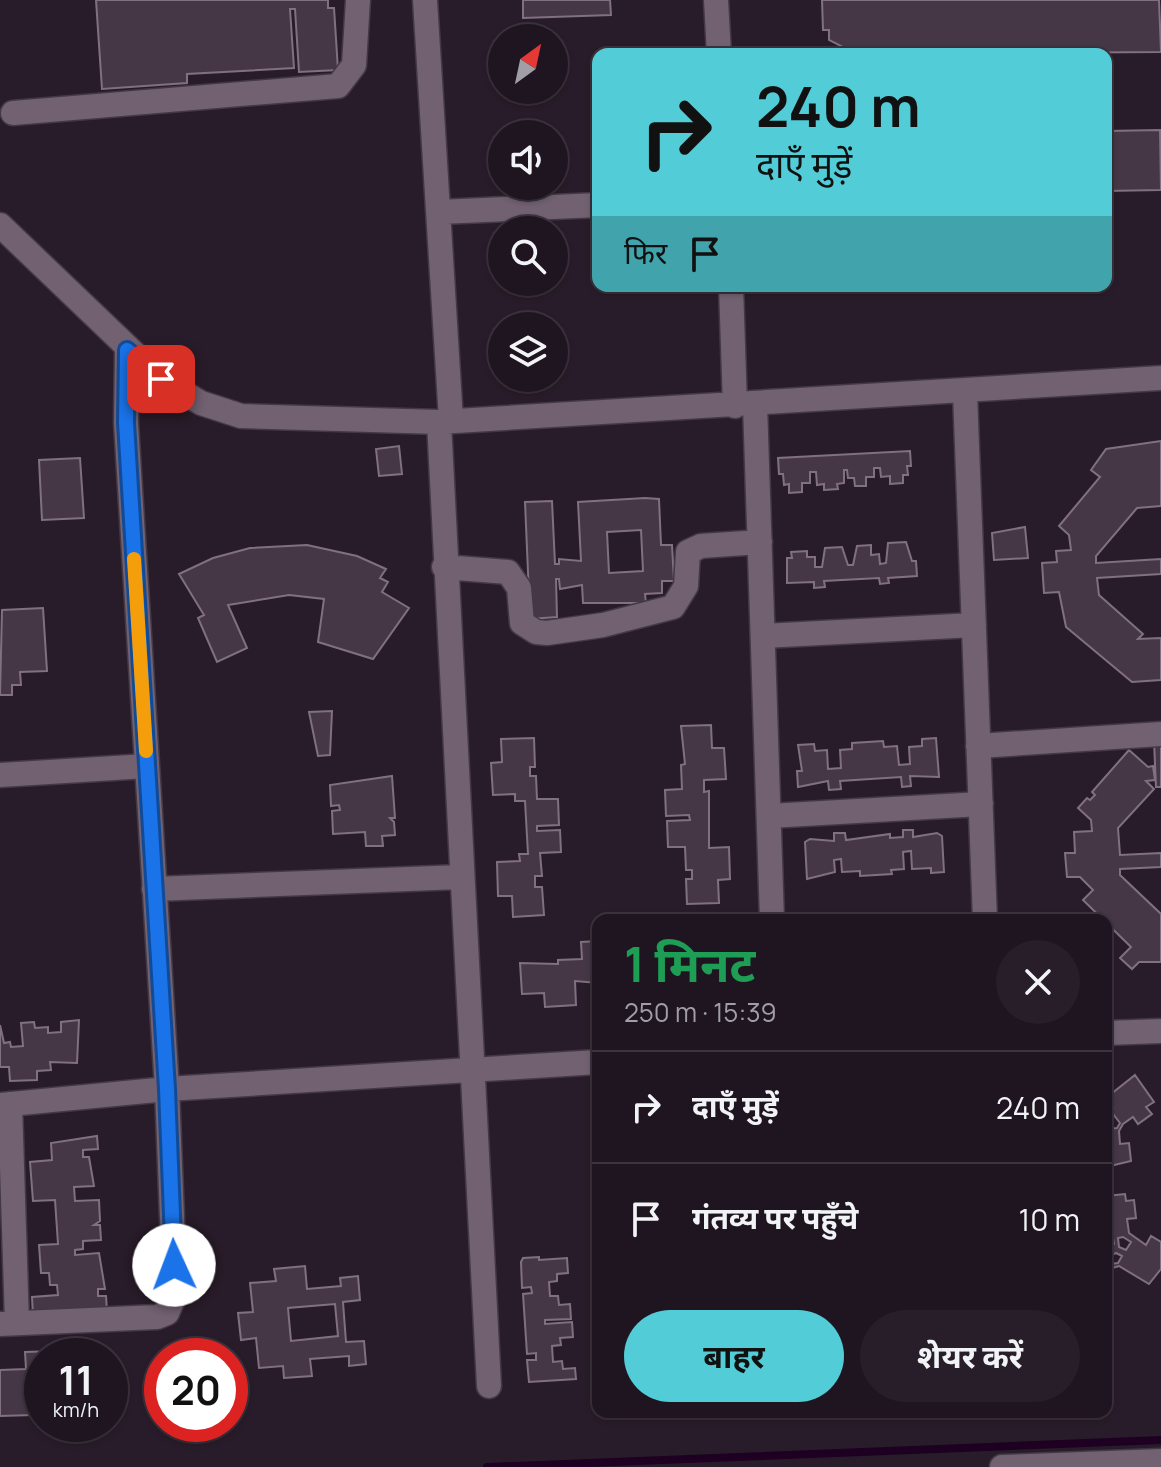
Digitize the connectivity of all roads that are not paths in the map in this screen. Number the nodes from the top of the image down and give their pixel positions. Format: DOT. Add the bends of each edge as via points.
graph roads {
  1 [pos="358,0"];
  2 [pos="425,0"];
  3 [pos="716,0"];
  4 [pos="719,48"];
  5 [pos="13,113"];
  6 [pos="592,205"];
  7 [pos="439,212"];
  8 [pos="0,225"];
  9 [pos="732,292"];
  10 [pos="127,350"];
  11 [pos="1161,378"];
  12 [pos="965,393"];
  13 [pos="745,405"];
  14 [pos="445,421"];
  15 [pos="760,542"];
  16 [pos="444,567"];
  17 [pos="974,625"];
  18 [pos="763,636"];
  19 [pos="1161,734"];
  20 [pos="978,746"];
  21 [pos="147,766"];
  22 [pos="0,775"];
  23 [pos="981,804"];
  24 [pos="769,816"];
  25 [pos="460,877"];
  26 [pos="154,889"];
  27 [pos="772,914"];
  28 [pos="985,914"];
  29 [pos="1161,1031"];
  30 [pos="1112,1033"];
  31 [pos="592,1062"];
  32 [pos="471,1070"];
  33 [pos="167,1089"];
  34 [pos="5,1105"];
  35 [pos="9,1323"];
  36 [pos="489,1386"];
  37 [pos="1161,1461"];
  38 [pos="1002,1467"];
  1 -- 5 [label="street" via="354,65 338,86"];
  2 -- 7 [label="street"];
  3 -- 4 [label="street"];
  6 -- 7 [label="street"];
  7 -- 14 [label="street"];
  8 -- 10 [label="street"];
  9 -- 13 [label="street"];
  10 -- 14 [label="street" via="188,395 241,416"];
  10 -- 21 [label="street" via="126,423"];
  11 -- 12 [label="street"];
  12 -- 13 [label="street"];
  12 -- 17 [label="street"];
  13 -- 14 [label="street"];
  13 -- 15 [label="street"];
  14 -- 16 [label="street"];
  15 -- 16 [label="street" via="701,546 688,552 686,586 673,607 547,633 522,623 519,588 508,572"];
  15 -- 18 [label="street"];
  16 -- 25 [label="street"];
  17 -- 18 [label="street"];
  17 -- 20 [label="street"];
  18 -- 24 [label="street"];
  19 -- 20 [label="street"];
  20 -- 23 [label="street"];
  21 -- 22 [label="street"];
  21 -- 26 [label="street"];
  23 -- 24 [label="street"];
  23 -- 28 [label="street"];
  24 -- 27 [label="street"];
  25 -- 26 [label="street"];
  25 -- 32 [label="street"];
  26 -- 33 [label="street"];
  29 -- 30 [label="street"];
  31 -- 32 [label="street"];
  32 -- 33 [label="street"];
  32 -- 36 [label="street"];
  33 -- 34 [label="street"];
  33 -- 35 [label="street" via="173,1305 157,1317"];
  34 -- 35 [label="street"];
  37 -- 38 [label="street"];
}
